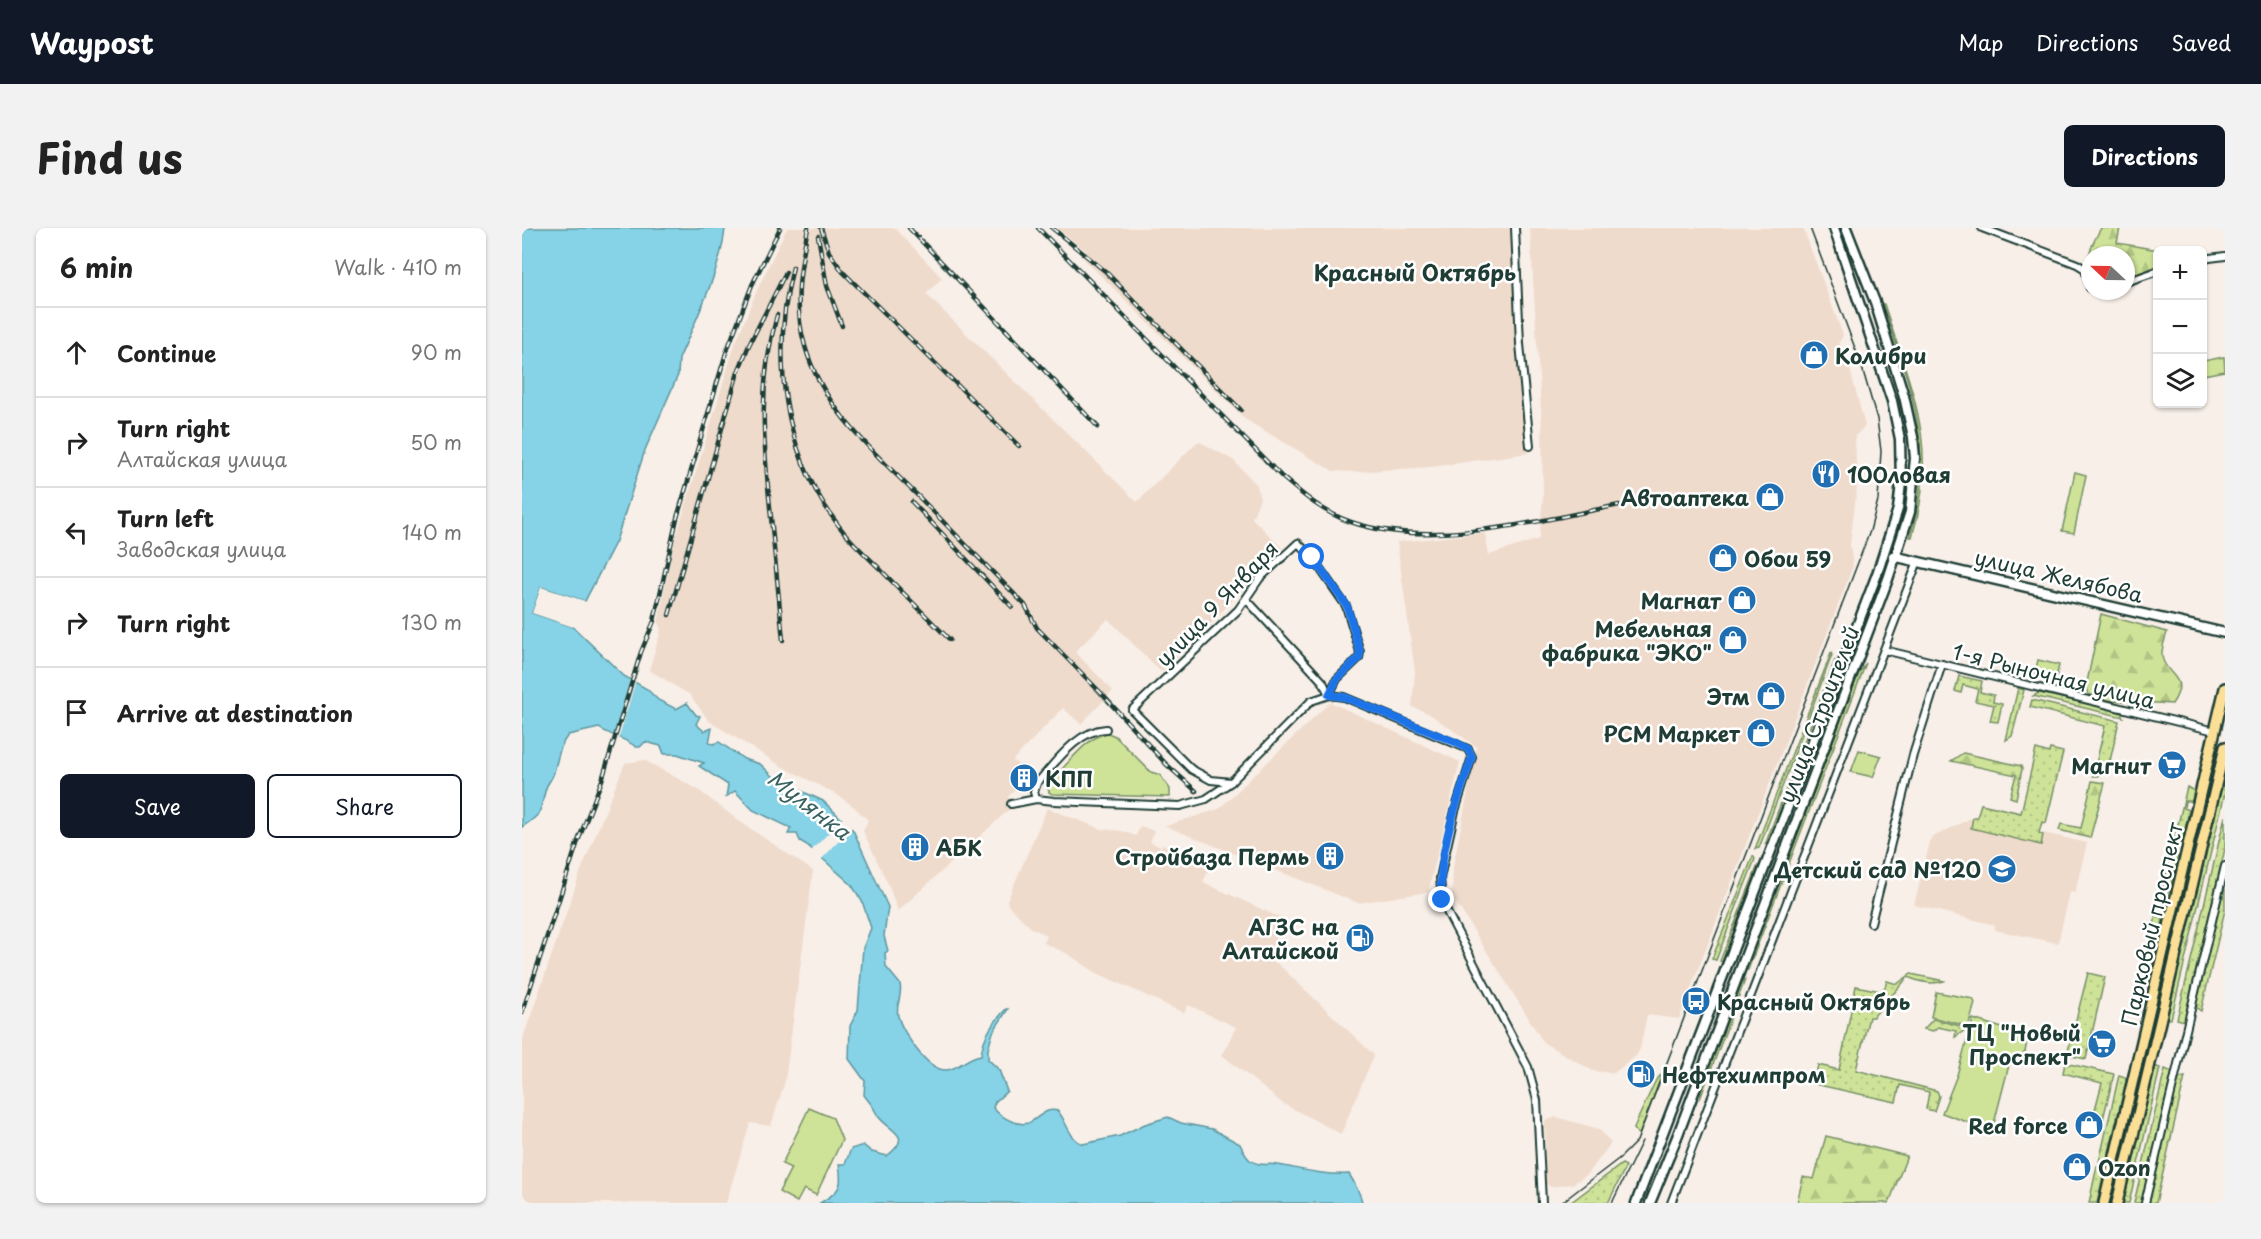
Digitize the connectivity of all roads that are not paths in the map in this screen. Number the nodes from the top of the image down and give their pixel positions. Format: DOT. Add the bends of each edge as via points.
graph roads {
  1 [pos="1515,228"];
  2 [pos="1834,228"];
  3 [pos="1846,228"];
  4 [pos="1982,228"];
  5 [pos="2225,256"];
  6 [pos="2207,258"];
  7 [pos="2081,266"];
  8 [pos="2153,272"];
  9 [pos="2135,279"];
  10 [pos="1530,446"];
  11 [pos="1884,556"];
  12 [pos="1897,556"];
  13 [pos="1918,561"];
  14 [pos="1246,599"];
  15 [pos="2225,633"];
  16 [pos="1884,650"];
  17 [pos="1942,664"];
  18 [pos="2225,688"];
  19 [pos="1329,695"];
  20 [pos="1106,729"];
  21 [pos="2215,731"];
  22 [pos="2225,747"];
  23 [pos="1231,782"];
  24 [pos="1036,799"];
  25 [pos="1011,804"];
  26 [pos="2225,866"];
  27 [pos="1871,923"];
  28 [pos="1542,1203"];
  29 [pos="1636,1203"];
  30 [pos="1650,1203"];
  31 [pos="1671,1203"];
  32 [pos="2104,1203"];
  33 [pos="2117,1203"];
  34 [pos="2145,1203"];
  1 -- 10 [label="street"];
  2 -- 11 [label="main road, улица Строителей" via="1892,400 1900,439 1898,509"];
  3 -- 12 [label="main road, улица Строителей" via="1875,302 1913,437 1914,484"];
  4 -- 7 [label="street"];
  5 -- 6 [label="street"];
  8 -- 9 [label="street"];
  11 -- 12 [label="main road, улица Желябова"];
  11 -- 29 [label="main road, улица Строителей"];
  12 -- 13 [label="main road, улица Желябова"];
  12 -- 30 [label="main road, улица Строителей"];
  13 -- 15 [label="main road, улица Желябова"];
  13 -- 16 [label="street"];
  14 -- 19 [label="street" via="1323,681"];
  14 -- 19 [label="street, улица 9 Января" via="1260,578 1298,543 1312,557 1347,606 1360,655 1337,679"];
  14 -- 23 [label="street, улица 9 Января" via="1132,710 1191,769 1211,780"];
  16 -- 17 [label="street, 1-я Рыночная улица"];
  16 -- 31 [label="street"];
  17 -- 21 [label="street, 1-я Рыночная улица"];
  17 -- 27 [label="street" via="1912,756"];
  18 -- 21 [label="main road, Парковый проспект"];
  19 -- 23 [label="street" via="1311,701"];
  19 -- 28 [label="street" via="1344,697 1455,742 1468,749 1472,757 1455,811 1440,885 1447,912 1528,1067 1537,1100"];
  20 -- 24 [label="street" via="1079,738 1037,783"];
  21 -- 32 [label="main road, Парковый проспект"];
  22 -- 33 [label="main road, Парковый проспект"];
  23 -- 24 [label="street" via="1206,799 1180,806"];
  24 -- 25 [label="street"];
  26 -- 34 [label="street"];
}
